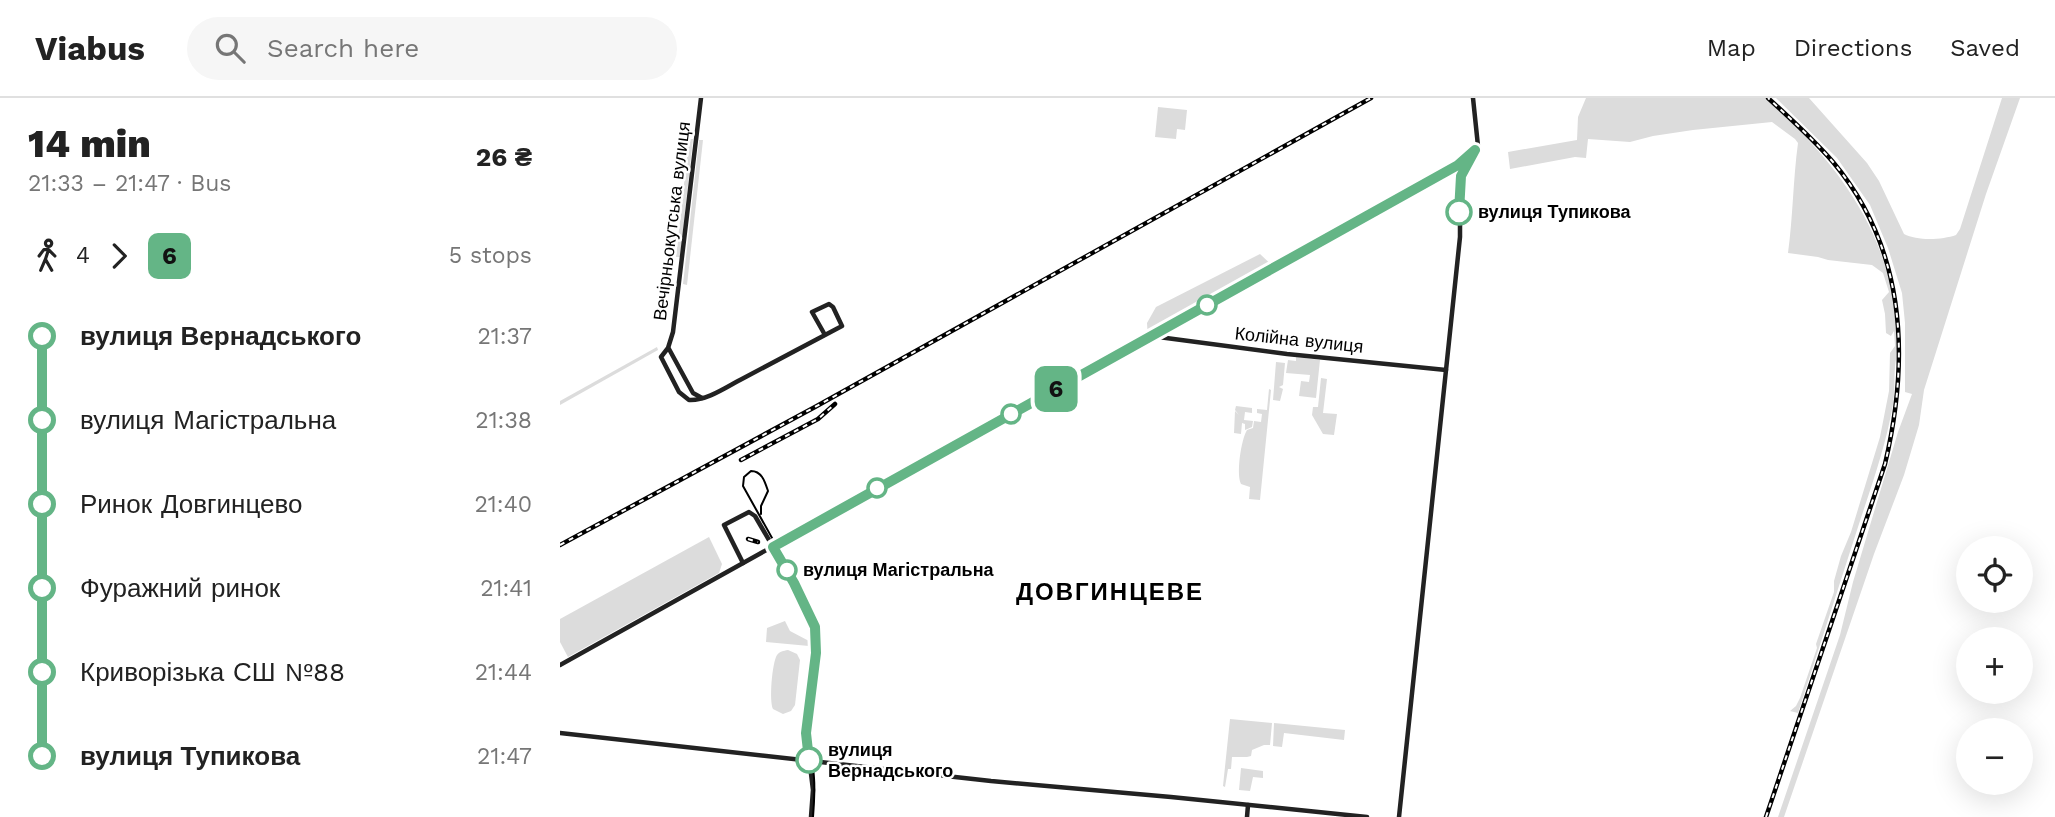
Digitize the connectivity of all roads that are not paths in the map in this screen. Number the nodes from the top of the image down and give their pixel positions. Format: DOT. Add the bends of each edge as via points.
graph roads {
  1 [pos="701,98"];
  2 [pos="1473,98"];
  3 [pos="1475,150"];
  4 [pos="825,335"];
  5 [pos="1150,336"];
  6 [pos="668,348"];
  7 [pos="1446,370"];
  8 [pos="703,398"];
  9 [pos="773,547"];
  10 [pos="743,563"];
  11 [pos="560,665"];
  12 [pos="560,733"];
  13 [pos="809,760"];
  14 [pos="1248,805"];
  15 [pos="811,817"];
  16 [pos="1247,817"];
  17 [pos="1367,817"];
  18 [pos="1399,817"];
  1 -- 6 [label="street, Вечірньокутська вулиця"];
  2 -- 3 [label="street"];
  3 -- 5 [label="street" via="1458,165"];
  3 -- 7 [label="street" via="1461,180"];
  4 -- 4 [label="street" via="842,326 828,304 812,312"];
  4 -- 8 [label="street"];
  5 -- 7 [label="street, Колійна вулиця"];
  5 -- 9 [label="street"];
  6 -- 8 [label="street" via="693,393"];
  6 -- 8 [label="street, Вечірньокутська вулиця" via="662,357 679,393 689,400"];
  7 -- 18 [label="street"];
  9 -- 10 [label="street"];
  9 -- 10 [label="street" via="749,512 724,525"];
  9 -- 13 [label="street" via="815,627 806,733"];
  10 -- 11 [label="street"];
  12 -- 13 [label="street"];
  13 -- 14 [label="street"];
  13 -- 15 [label="street"];
  14 -- 16 [label="street"];
  14 -- 17 [label="street"];
}
